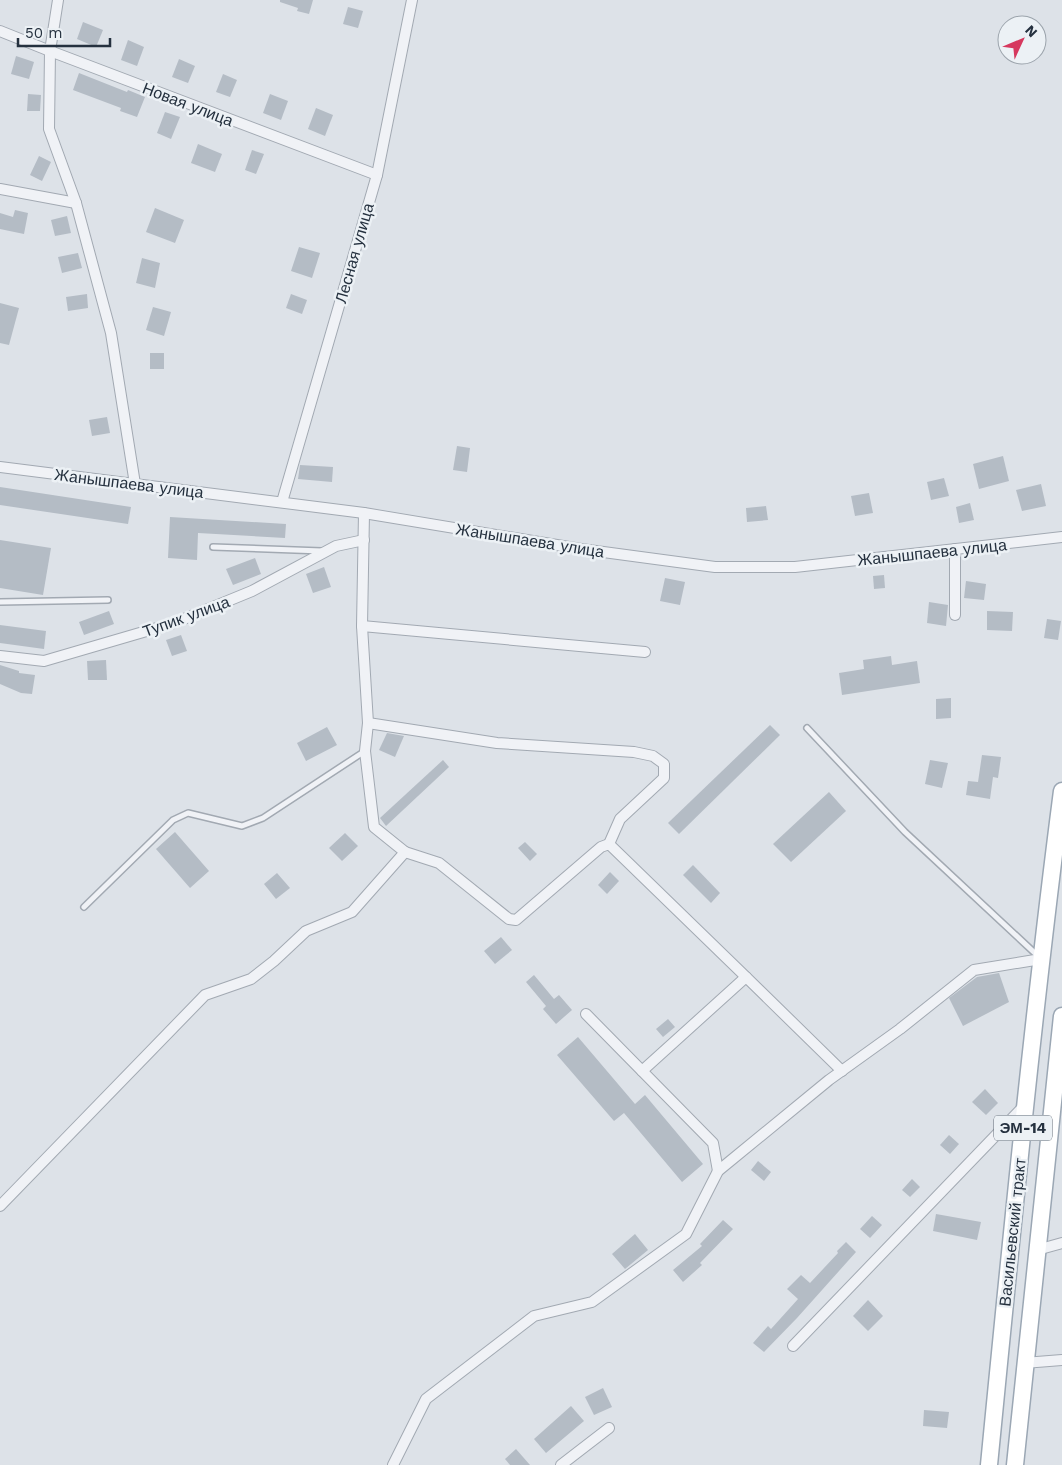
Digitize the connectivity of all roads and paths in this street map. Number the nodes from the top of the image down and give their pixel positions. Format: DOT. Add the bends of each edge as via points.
graph roads {
  1 [pos="58,0"];
  2 [pos="409,1"];
  3 [pos="0,31"];
  4 [pos="50,51"];
  5 [pos="377,175"];
  6 [pos="0,189"];
  7 [pos="76,203"];
  8 [pos="0,467"];
  9 [pos="135,484"];
  10 [pos="282,502"];
  11 [pos="364,512"];
  12 [pos="1062,537"];
  13 [pos="364,540"];
  14 [pos="213,547"];
  15 [pos="955,549"];
  16 [pos="327,551"];
  17 [pos="108,600"];
  18 [pos="0,602"];
  19 [pos="956,615"];
  20 [pos="362,626"];
  21 [pos="645,652"];
  22 [pos="0,656"];
  23 [pos="368,723"];
  24 [pos="806,728"];
  25 [pos="365,751"];
  26 [pos="1062,799"];
  27 [pos="609,844"];
  28 [pos="1058,848"];
  29 [pos="406,852"];
  30 [pos="84,907"];
  31 [pos="1041,959"];
  32 [pos="746,977"];
  33 [pos="586,1014"];
  34 [pos="1062,1016"];
  35 [pos="642,1071"];
  36 [pos="842,1071"];
  37 [pos="1025,1104"];
  38 [pos="718,1171"];
  39 [pos="0,1206"];
  40 [pos="1062,1243"];
  41 [pos="1037,1250"];
  42 [pos="793,1346"];
  43 [pos="1062,1360"];
  44 [pos="1024,1363"];
  45 [pos="609,1428"];
  46 [pos="394,1465"];
  47 [pos="561,1465"];
  48 [pos="989,1465"];
  49 [pos="1014,1465"];
  1 -- 4 [label="street"];
  2 -- 5 [label="street, Лесная улица"];
  3 -- 4 [label="street, Новая улица"];
  4 -- 5 [label="street, Новая улица"];
  4 -- 7 [label="street" via="49,129"];
  5 -- 10 [label="street, Лесная улица"];
  6 -- 7 [label="street"];
  7 -- 9 [label="street" via="111,333"];
  8 -- 9 [label="street, Жанышпаева улица"];
  9 -- 10 [label="street, Жанышпаева улица"];
  10 -- 11 [label="street, Жанышпаева улица"];
  11 -- 13 [label="street"];
  11 -- 15 [label="street, Жанышпаева улица" via="581,549 716,567 795,567"];
  12 -- 15 [label="street, Жанышпаева улица"];
  13 -- 16 [label="street, Тупик улица"];
  13 -- 20 [label="street"];
  14 -- 16 [label="lane"];
  15 -- 19 [label="street"];
  16 -- 22 [label="street, Тупик улица" via="252,591 174,623 44,661"];
  17 -- 18 [label="lane"];
  20 -- 21 [label="street"];
  20 -- 23 [label="street"];
  23 -- 25 [label="street"];
  23 -- 27 [label="street" via="497,743 652,756 664,764 664,778 620,819"];
  24 -- 31 [label="lane" via="905,832"];
  25 -- 29 [label="street" via="374,827"];
  25 -- 30 [label="lane" via="263,818 242,826 188,814 173,820"];
  26 -- 28 [label="main road, Васильевский тракт / ЭМ-14"];
  27 -- 29 [label="street" via="516,920 509,919 439,863"];
  27 -- 32 [label="street"];
  28 -- 31 [label="main road, Васильевский тракт / ЭМ-14"];
  29 -- 39 [label="street" via="352,912 306,931 251,979 205,995"];
  31 -- 36 [label="street" via="974,970"];
  31 -- 37 [label="main road, Васильевский тракт / ЭМ-14"];
  32 -- 35 [label="street"];
  32 -- 36 [label="street"];
  33 -- 35 [label="street"];
  34 -- 41 [label="main road, Васильевский тракт / ЭМ-14"];
  35 -- 38 [label="street" via="713,1143"];
  36 -- 38 [label="street"];
  37 -- 42 [label="street"];
  37 -- 48 [label="main road, Васильевский тракт / ЭМ-14"];
  38 -- 46 [label="street" via="686,1234 592,1302 534,1316 426,1400"];
  40 -- 41 [label="street"];
  41 -- 44 [label="main road, Васильевский тракт / ЭМ-14"];
  43 -- 44 [label="street"];
  44 -- 49 [label="main road, Васильевский тракт / ЭМ-14"];
  45 -- 47 [label="street"];
}
